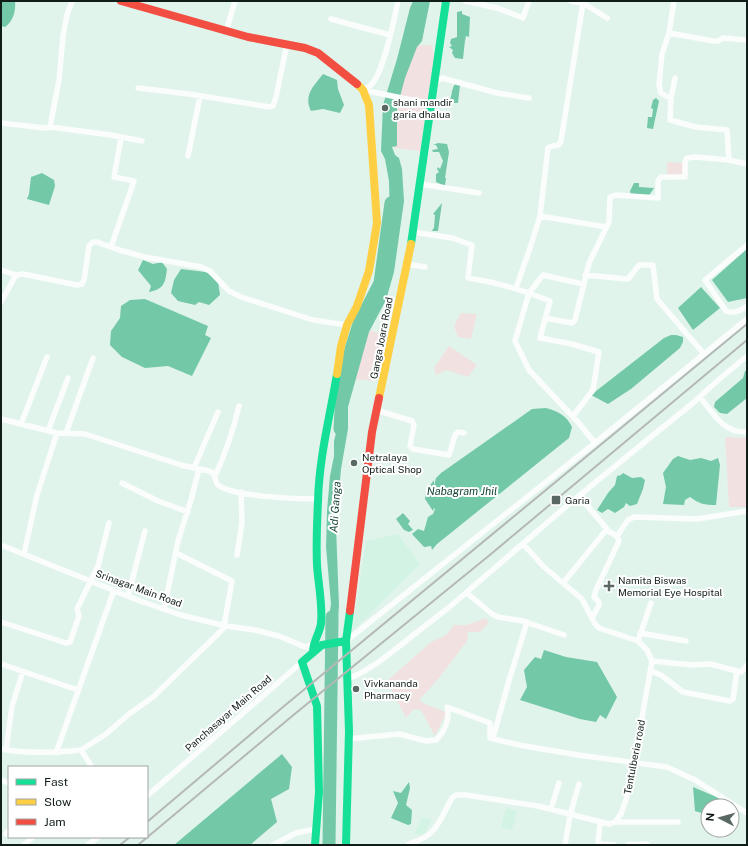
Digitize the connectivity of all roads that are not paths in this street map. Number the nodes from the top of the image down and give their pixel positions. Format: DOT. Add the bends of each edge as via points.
graph roads {
  1 [pos="72,1"];
  2 [pos="120,1"];
  3 [pos="235,1"];
  4 [pos="398,1"];
  5 [pos="446,1"];
  6 [pos="465,1"];
  7 [pos="529,1"];
  8 [pos="571,1"];
  9 [pos="674,1"];
  10 [pos="583,3"];
  11 [pos="607,18"];
  12 [pos="331,20"];
  13 [pos="226,32"];
  14 [pos="669,33"];
  15 [pos="390,35"];
  16 [pos="747,40"];
  17 [pos="286,44"];
  18 [pos="675,78"];
  19 [pos="434,83"];
  20 [pos="138,88"];
  21 [pos="363,90"];
  22 [pos="200,96"];
  23 [pos="528,98"];
  24 [pos="671,98"];
  25 [pos="431,104"];
  26 [pos="1,123"];
  27 [pos="50,127"];
  28 [pos="121,138"];
  29 [pos="142,141"];
  30 [pos="188,156"];
  31 [pos="729,160"];
  32 [pos="747,164"];
  33 [pos="420,184"];
  34 [pos="479,193"];
  35 [pos="540,216"];
  36 [pos="606,227"];
  37 [pos="412,232"];
  38 [pos="747,245"];
  39 [pos="111,247"];
  40 [pos="406,264"];
  41 [pos="425,267"];
  42 [pos="1,270"];
  43 [pos="16,275"];
  44 [pos="585,275"];
  45 [pos="583,284"];
  46 [pos="516,288"];
  47 [pos="529,293"];
  48 [pos="1,302"];
  49 [pos="747,306"];
  50 [pos="545,318"];
  51 [pos="747,319"];
  52 [pos="347,326"];
  53 [pos="704,354"];
  54 [pos="747,356"];
  55 [pos="47,357"];
  56 [pos="93,358"];
  57 [pos="68,378"];
  58 [pos="700,396"];
  59 [pos="239,406"];
  60 [pos="376,410"];
  61 [pos="218,412"];
  62 [pos="573,416"];
  63 [pos="1,419"];
  64 [pos="20,424"];
  65 [pos="48,431"];
  66 [pos="747,432"];
  67 [pos="57,433"];
  68 [pos="66,433"];
  69 [pos="464,433"];
  70 [pos="595,444"];
  71 [pos="197,468"];
  72 [pos="215,476"];
  73 [pos="122,483"];
  74 [pos="241,492"];
  75 [pos="579,496"];
  76 [pos="318,499"];
  77 [pos="747,511"];
  78 [pos="188,512"];
  79 [pos="109,523"];
  80 [pos="606,530"];
  81 [pos="145,531"];
  82 [pos="617,536"];
  83 [pos="523,544"];
  84 [pos="1,545"];
  85 [pos="176,553"];
  86 [pos="24,554"];
  87 [pos="237,555"];
  88 [pos="90,581"];
  89 [pos="563,583"];
  90 [pos="114,590"];
  91 [pos="467,593"];
  92 [pos="128,596"];
  93 [pos="650,602"];
  94 [pos="164,609"];
  95 [pos="592,618"];
  96 [pos="1,622"];
  97 [pos="527,622"];
  98 [pos="225,626"];
  99 [pos="640,633"];
  100 [pos="564,635"];
  101 [pos="686,640"];
  102 [pos="346,641"];
  103 [pos="638,641"];
  104 [pos="313,649"];
  105 [pos="652,661"];
  106 [pos="302,662"];
  107 [pos="1,664"];
  108 [pos="747,665"];
  109 [pos="23,671"];
  110 [pos="651,671"];
  111 [pos="738,671"];
  112 [pos="348,679"];
  113 [pos="78,690"];
  114 [pos="348,738"];
  115 [pos="493,738"];
  116 [pos="4,750"];
  117 [pos="81,750"];
  118 [pos="56,753"];
  119 [pos="634,763"];
  120 [pos="91,766"];
  121 [pos="559,783"];
  122 [pos="578,784"];
  123 [pos="148,795"];
  124 [pos="552,809"];
  125 [pos="747,813"];
  126 [pos="570,815"];
  127 [pos="600,822"];
  128 [pos="615,822"];
  129 [pos="678,822"];
  130 [pos="316,829"];
  131 [pos="97,838"];
  132 [pos="597,844"];
  133 [pos="88,845"];
  134 [pos="273,845"];
  135 [pos="315,845"];
  136 [pos="346,845"];
  137 [pos="408,845"];
  138 [pos="565,845"];
  139 [pos="614,845"];
  140 [pos="628,845"];
  141 [pos="648,845"];
  1 -- 27 [label="street" via="63,36 59,80"];
  2 -- 13 [label="street"];
  3 -- 13 [label="street"];
  4 -- 15 [label="street"];
  5 -- 19 [label="street, Ganga Joara Road"];
  6 -- 7 [label="street" via="496,8 523,18"];
  8 -- 10 [label="street"];
  9 -- 14 [label="street"];
  10 -- 11 [label="street"];
  10 -- 35 [label="street" via="561,141 557,146 548,148"];
  12 -- 15 [label="street"];
  13 -- 17 [label="street"];
  14 -- 16 [label="street" via="713,41 723,38"];
  14 -- 24 [label="street" via="662,54 659,85 662,93"];
  15 -- 21 [label="street" via="379,72 371,86"];
  17 -- 21 [label="street" via="318,53"];
  17 -- 22 [label="street" via="273,106"];
  18 -- 24 [label="street"];
  19 -- 23 [label="street" via="442,78 497,93"];
  19 -- 25 [label="street, Ganga Joara Road"];
  20 -- 22 [label="street"];
  21 -- 25 [label="street"];
  21 -- 52 [label="street" via="371,120 377,223 369,271"];
  22 -- 30 [label="street"];
  24 -- 31 [label="street" via="670,120 727,130"];
  25 -- 33 [label="street, Ganga Joara Road"];
  26 -- 27 [label="street"];
  27 -- 28 [label="street"];
  28 -- 29 [label="street"];
  28 -- 39 [label="street" via="114,177 134,181"];
  31 -- 32 [label="street"];
  31 -- 36 [label="street" via="687,158 685,177 661,177 658,181 658,198 616,195 610,197 609,222"];
  33 -- 34 [label="street"];
  33 -- 37 [label="street, Ganga Joara Road"];
  35 -- 36 [label="street"];
  35 -- 46 [label="street"];
  36 -- 44 [label="street"];
  37 -- 40 [label="street, Ganga Joara Road"];
  37 -- 46 [label="street" via="452,238 472,245 468,278"];
  38 -- 49 [label="street" via="705,280 726,311 738,312"];
  39 -- 43 [label="street" via="96,242 89,246 82,284"];
  39 -- 52 [label="street" via="145,257 201,267 210,271 229,291 241,296 313,320"];
  40 -- 41 [label="street"];
  40 -- 60 [label="street, Ganga Joara Road"];
  42 -- 43 [label="street"];
  43 -- 48 [label="street"];
  44 -- 45 [label="street"];
  44 -- 53 [label="street" via="628,279 639,265 654,265 657,299"];
  45 -- 47 [label="street" via="543,275"];
  45 -- 50 [label="street" via="578,313 572,323"];
  46 -- 47 [label="street"];
  47 -- 50 [label="street" via="550,301"];
  47 -- 62 [label="street" via="515,341 528,370"];
  50 -- 62 [label="street" via="540,338 599,352 593,390"];
  51 -- 53 [label="street"];
  52 -- 76 [label="street" via="340,346 326,429"];
  53 -- 70 [label="street"];
  54 -- 58 [label="street"];
  55 -- 64 [label="street"];
  56 -- 68 [label="street"];
  57 -- 65 [label="street"];
  58 -- 66 [label="street" via="723,425 738,433"];
  58 -- 75 [label="street"];
  59 -- 72 [label="street" via="233,434"];
  60 -- 69 [label="street" via="412,421 414,425 410,446 413,449 449,455 454,435 458,432"];
  60 -- 102 [label="street, Ganga Joara Road"];
  61 -- 71 [label="street"];
  62 -- 70 [label="street"];
  63 -- 64 [label="street"];
  64 -- 65 [label="street"];
  65 -- 67 [label="street"];
  67 -- 68 [label="street"];
  67 -- 86 [label="street" via="37,495"];
  68 -- 71 [label="street" via="85,434"];
  70 -- 102 [label="street"];
  71 -- 72 [label="street" via="210,470"];
  71 -- 78 [label="street"];
  72 -- 74 [label="street" via="220,486"];
  73 -- 78 [label="street"];
  74 -- 76 [label="street" via="277,498"];
  74 -- 87 [label="street" via="242,522"];
  75 -- 80 [label="street"];
  75 -- 83 [label="street"];
  76 -- 104 [label="street" via="321,622"];
  77 -- 82 [label="street" via="697,519 634,517 628,520"];
  78 -- 85 [label="street"];
  79 -- 88 [label="street" via="98,566"];
  80 -- 82 [label="street"];
  80 -- 89 [label="street"];
  81 -- 92 [label="street"];
  82 -- 95 [label="street" via="618,543 596,590 594,597 599,605"];
  83 -- 89 [label="street"];
  83 -- 91 [label="street"];
  84 -- 86 [label="street, Srinagar Main Road"];
  85 -- 94 [label="street"];
  85 -- 98 [label="street" via="232,581"];
  86 -- 88 [label="street, Srinagar Main Road"];
  88 -- 90 [label="street, Srinagar Main Road"];
  88 -- 96 [label="street" via="77,609 79,616 70,642 66,643"];
  89 -- 95 [label="street" via="582,598"];
  90 -- 92 [label="street, Srinagar Main Road"];
  90 -- 113 [label="street"];
  91 -- 97 [label="street" via="498,617"];
  91 -- 112 [label="street" via="403,645 360,675"];
  92 -- 94 [label="street, Srinagar Main Road"];
  93 -- 99 [label="street"];
  94 -- 98 [label="street, Srinagar Main Road"];
  95 -- 103 [label="street" via="599,628"];
  97 -- 100 [label="street"];
  97 -- 115 [label="street"];
  98 -- 104 [label="street, Srinagar Main Road" via="279,636"];
  98 -- 117 [label="street" via="153,697"];
  99 -- 101 [label="street"];
  99 -- 103 [label="street"];
  102 -- 104 [label="street, Panchasayar Main Road"];
  102 -- 112 [label="street, Ganga Joara Road"];
  103 -- 105 [label="street" via="647,650"];
  104 -- 106 [label="street, Panchasayar Main Road"];
  105 -- 110 [label="street, Tentulberia road"];
  105 -- 111 [label="street" via="710,664"];
  106 -- 123 [label="street, Panchasayar Main Road"];
  106 -- 130 [label="street" via="316,706"];
  107 -- 109 [label="street"];
  108 -- 111 [label="street" via="741,672"];
  109 -- 113 [label="street"];
  109 -- 116 [label="street" via="12,706"];
  110 -- 111 [label="street" via="662,675 682,692 730,701 733,699"];
  110 -- 119 [label="street, Tentulberia road"];
  112 -- 114 [label="street, Ganga Joara Road"];
  113 -- 118 [label="street"];
  114 -- 115 [label="street" via="399,734 426,741 436,740 441,736 448,718 447,707 490,723 490,738"];
  114 -- 136 [label="street, Ganga Joara Road"];
  115 -- 119 [label="street" via="519,745"];
  116 -- 118 [label="street"];
  117 -- 118 [label="street"];
  117 -- 120 [label="street"];
  119 -- 125 [label="street" via="660,765 674,770 695,780"];
  119 -- 128 [label="street, Tentulberia road" via="625,803"];
  121 -- 124 [label="street"];
  122 -- 126 [label="street"];
  124 -- 126 [label="street"];
  124 -- 137 [label="street" via="466,794 456,795 430,834"];
  126 -- 127 [label="street"];
  126 -- 138 [label="street"];
  127 -- 128 [label="street"];
  127 -- 132 [label="street"];
  128 -- 129 [label="street"];
  130 -- 134 [label="street" via="296,833"];
  130 -- 135 [label="street"];
  131 -- 133 [label="street"];
  132 -- 139 [label="street"];
  140 -- 141 [label="street"];
}
